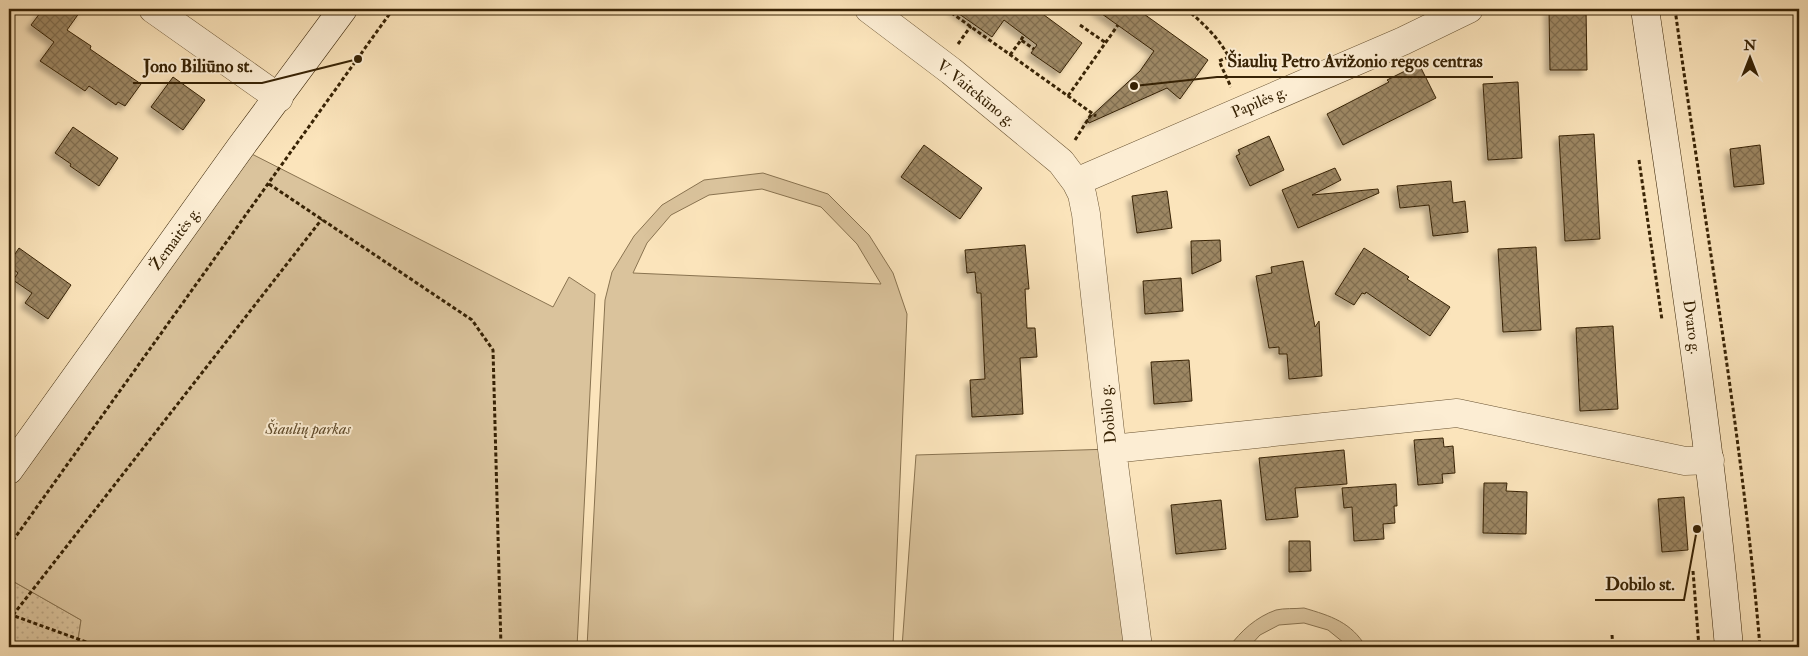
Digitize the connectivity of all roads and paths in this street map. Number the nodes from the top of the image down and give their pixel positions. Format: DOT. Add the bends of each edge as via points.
graph roads {
  1 [pos="153,9"];
  2 [pos="343,9"];
  3 [pos="393,9"];
  4 [pos="869,9"];
  5 [pos="946,9"];
  6 [pos="1186,9"];
  7 [pos="1469,9"];
  8 [pos="1644,9"];
  9 [pos="1080,25"];
  10 [pos="1118,25"];
  11 [pos="1024,35"];
  12 [pos="1021,40"];
  13 [pos="1106,43"];
  14 [pos="1034,49"];
  15 [pos="1010,55"];
  16 [pos="1068,96"];
  17 [pos="279,98"];
  18 [pos="1242,110"];
  19 [pos="1092,113"];
  20 [pos="1096,116"];
  21 [pos="1638,151"];
  22 [pos="1069,172"];
  23 [pos="269,184"];
  24 [pos="322,219"];
  25 [pos="1662,323"];
  26 [pos="1112,449"];
  27 [pos="1710,460"];
  28 [pos="9,470"];
  29 [pos="9,546"];
  30 [pos="1693,564"];
  31 [pos="11,615"];
  32 [pos="1612,635"];
  33 [pos="100,647"];
  34 [pos="502,647"];
  35 [pos="1138,647"];
  36 [pos="1613,647"];
  37 [pos="1699,647"];
  38 [pos="1729,647"];
  1 -- 17 [label="street"];
  2 -- 17 [label="street, Žemaitės g."];
  3 -- 23 [label="path"];
  4 -- 22 [label="street, V. Vaitekūno g." via="951,72"];
  5 -- 15 [label="path"];
  6 -- 18 [label="path" via="1209,28 1228,57 1219,61"];
  7 -- 18 [label="street, Papilės g."];
  8 -- 27 [label="street, Dvaro g."];
  9 -- 13 [label="path"];
  10 -- 13 [label="path"];
  11 -- 12 [label="path"];
  12 -- 14 [label="path"];
  12 -- 15 [label="path"];
  13 -- 16 [label="path"];
  15 -- 16 [label="path"];
  16 -- 19 [label="path"];
  17 -- 28 [label="street, Žemaitės g."];
  18 -- 22 [label="street, Papilės g."];
  19 -- 20 [label="path"];
  19 -- 22 [label="path"];
  21 -- 25 [label="path"];
  22 -- 26 [label="street, Dobilo g." via="1082,194 1086,214"];
  23 -- 24 [label="path"];
  23 -- 29 [label="path"];
  24 -- 31 [label="path"];
  24 -- 34 [label="path" via="472,320 493,350"];
  26 -- 27 [label="street" via="1457,413 1685,461"];
  26 -- 35 [label="street, Dobilo g."];
  27 -- 38 [label="street, Dvaro g."];
  30 -- 37 [label="path"];
  31 -- 33 [label="path"];
  32 -- 36 [label="path"];
}
